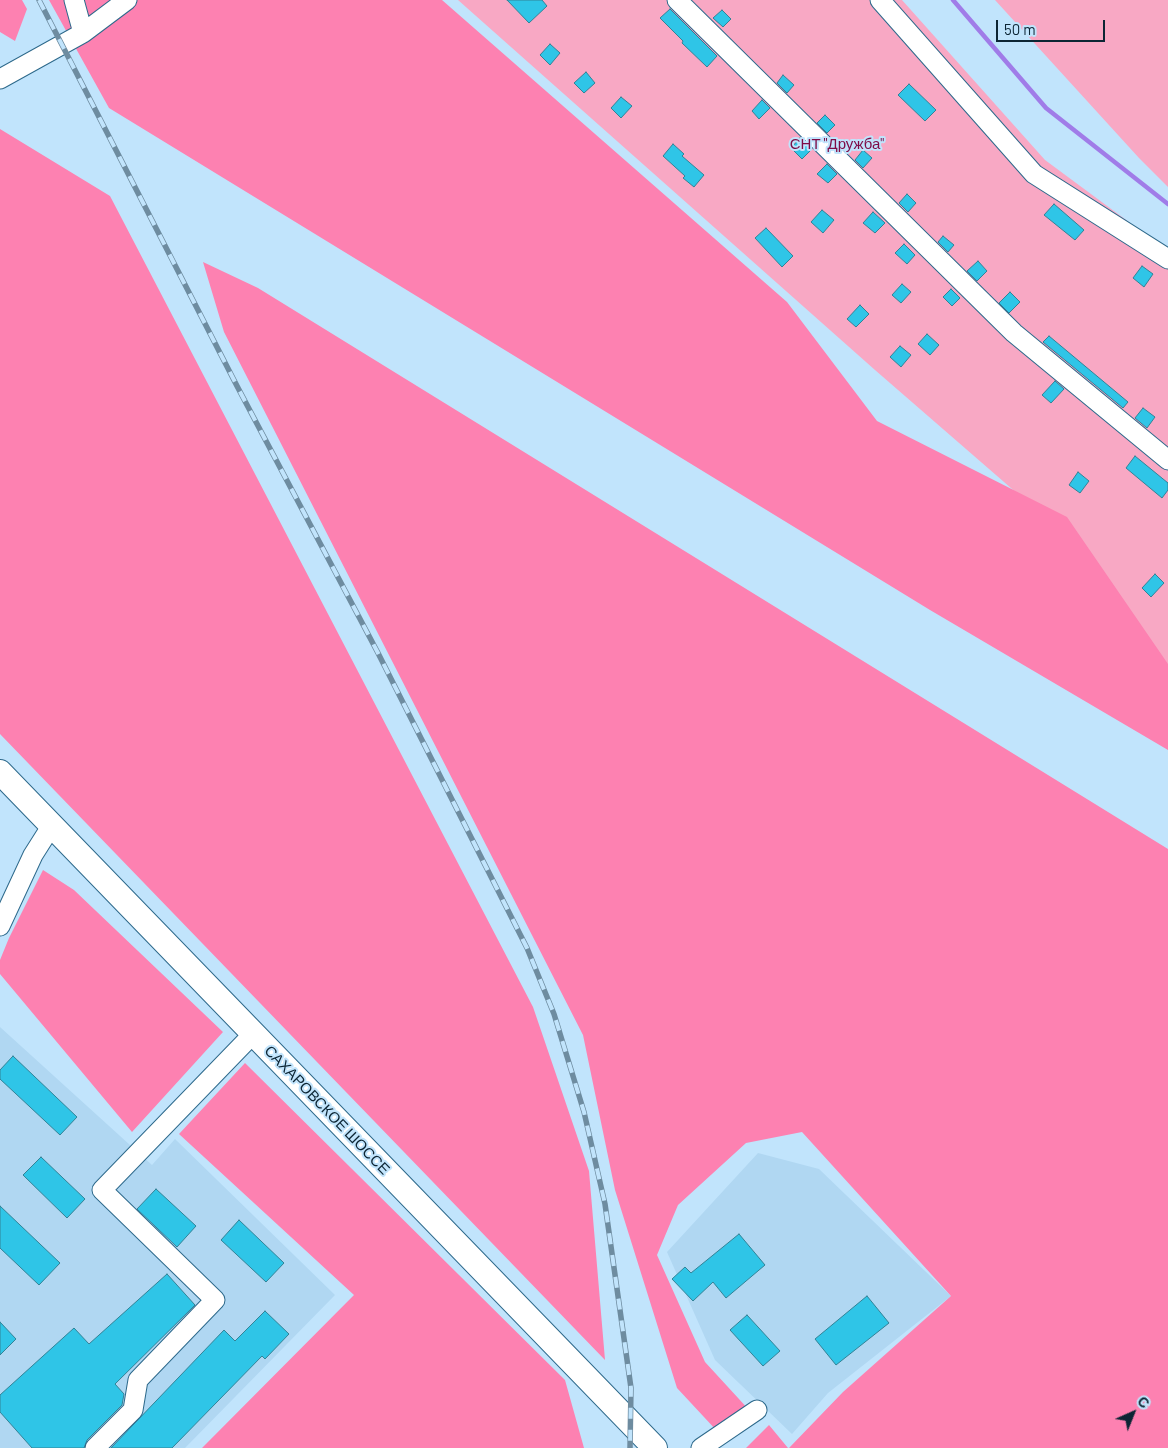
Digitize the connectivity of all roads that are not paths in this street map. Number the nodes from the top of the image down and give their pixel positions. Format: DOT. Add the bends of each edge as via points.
graph roads {
  1 [pos="74,0"];
  2 [pos="127,0"];
  3 [pos="677,0"];
  4 [pos="880,0"];
  5 [pos="82,33"];
  6 [pos="0,79"];
  7 [pos="1168,259"];
  8 [pos="1168,460"];
  9 [pos="0,772"];
  10 [pos="52,825"];
  11 [pos="0,926"];
  12 [pos="253,1034"];
  13 [pos="757,1410"];
  14 [pos="95,1448"];
  15 [pos="655,1448"];
  16 [pos="701,1448"];
  1 -- 5 [label="street"];
  2 -- 5 [label="street"];
  3 -- 8 [label="street" via="1014,333"];
  4 -- 7 [label="street" via="1034,174"];
  5 -- 6 [label="street"];
  9 -- 10 [label="main road, САХАРОВСКОЕ ШОССЕ"];
  10 -- 11 [label="street" via="32,855"];
  10 -- 12 [label="main road, САХАРОВСКОЕ ШОССЕ"];
  12 -- 14 [label="street" via="102,1190 215,1300 138,1380 133,1410"];
  12 -- 15 [label="main road, САХАРОВСКОЕ ШОССЕ"];
  13 -- 16 [label="street"];
}
